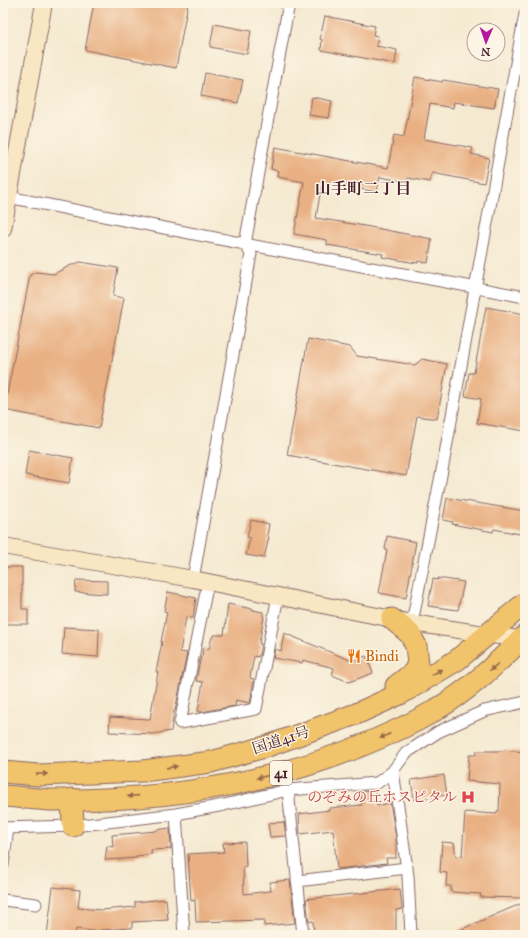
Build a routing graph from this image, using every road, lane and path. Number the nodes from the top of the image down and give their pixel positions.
1 (44, 3) edge
2 (289, 3) edge
3 (525, 14) edge
4 (6, 197) edge
5 (3, 229) edge
6 (245, 244) junction
7 (475, 288) junction
8 (525, 298) edge
9 (3, 546) edge
10 (200, 580) junction
11 (278, 596) junction
12 (525, 603) edge
13 (392, 619) junction
14 (412, 623) junction
15 (487, 635) junction
16 (524, 638) edge
17 (525, 702) edge
18 (341, 720) junction
19 (393, 771) junction
20 (3, 772) edge
21 (288, 790) junction
22 (3, 796) edge
23 (72, 799) junction
24 (176, 814) junction
25 (73, 826) junction
26 (5, 828) edge
27 (3, 865) edge
28 (407, 868) junction
29 (297, 881) junction
30 (3, 900) edge
31 (36, 904) dead end
32 (184, 935) edge
33 (303, 935) edge
34 (411, 935) edge

1 - 4 street
2 - 6 street
3 - 7 street
4 - 5 street
4 - 6 street
6 - 7 street
6 - 10 street
7 - 8 street
7 - 14 street
9 - 10 street
10 - 11 street
10 - 11 street
11 - 13 street
12 - 15 highway, 国道41号 / 41
13 - 14 street
13 - 18 highway
14 - 15 street
15 - 16 street
18 -> 15 highway, 国道41号 / 41
16 -> 23 highway, 国道41号 / 41
17 - 19 street
20 -> 18 highway, 国道41号 / 41
19 - 21 street
19 - 28 street
21 - 24 street
21 - 29 street
22 - 23 highway, 国道41号 / 41
23 - 25 highway
24 - 25 street
24 - 32 street
25 - 26 street
26 - 27 street
28 - 29 street
28 - 34 street
29 - 33 street
30 - 31 street

